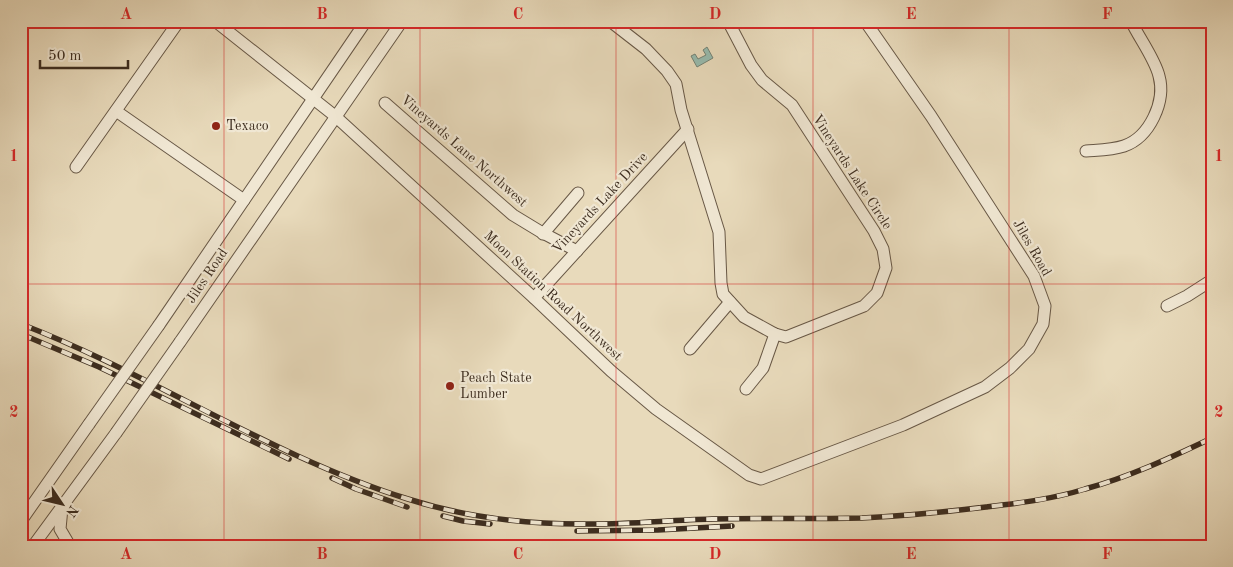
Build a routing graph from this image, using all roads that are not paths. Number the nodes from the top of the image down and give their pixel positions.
1 (179, 21) edge
2 (215, 21) edge
3 (366, 21) edge
4 (402, 21) edge
5 (610, 21) edge
6 (728, 21) edge
7 (865, 21) edge
8 (1017, 21) edge
9 (1040, 21) edge
10 (1131, 21) edge
11 (313, 99) junction
12 (385, 102) dead end
13 (116, 111) junction
14 (335, 116) junction
15 (688, 129) junction
16 (1086, 151) dead end
17 (76, 167) dead end
18 (578, 192) dead end
19 (244, 200) junction
20 (543, 234) junction
21 (577, 251) junction
22 (1212, 280) edge
23 (534, 298) junction
24 (730, 302) junction
25 (1167, 306) dead end
26 (775, 334) junction
27 (690, 349) dead end
28 (746, 389) dead end
29 (765, 478) joint
30 (62, 508) junction
31 (21, 521) edge
32 (34, 546) edge
33 (70, 546) edge

1 - 13 street
2 - 11 street, Moon Station Road Northwest
3 - 11 street, Jiles Road
4 - 14 street, Jiles Road
5 - 15 street
6 - 26 street, Vineyards Lake Circle
7 - 29 street, Jiles Road
8 - 9 street
10 - 16 street
11 - 14 street, Moon Station Road Northwest
11 - 19 street, Jiles Road
12 - 20 street, Vineyards Lane Northwest
13 - 17 street
13 - 19 street
14 - 23 street, Moon Station Road Northwest
14 - 30 street, Jiles Road, bridge
15 - 21 street, Vineyards Lake Drive
15 - 24 street
18 - 20 street
19 - 31 street, Jiles Road, bridge
20 - 21 street, Vineyards Lane Northwest
21 - 23 street, Vineyards Lake Drive
22 - 25 street
23 - 29 street, Moon Station Road Northwest
24 - 26 street
24 - 27 street
26 - 28 street
30 - 32 street, Jiles Road
30 - 33 street

